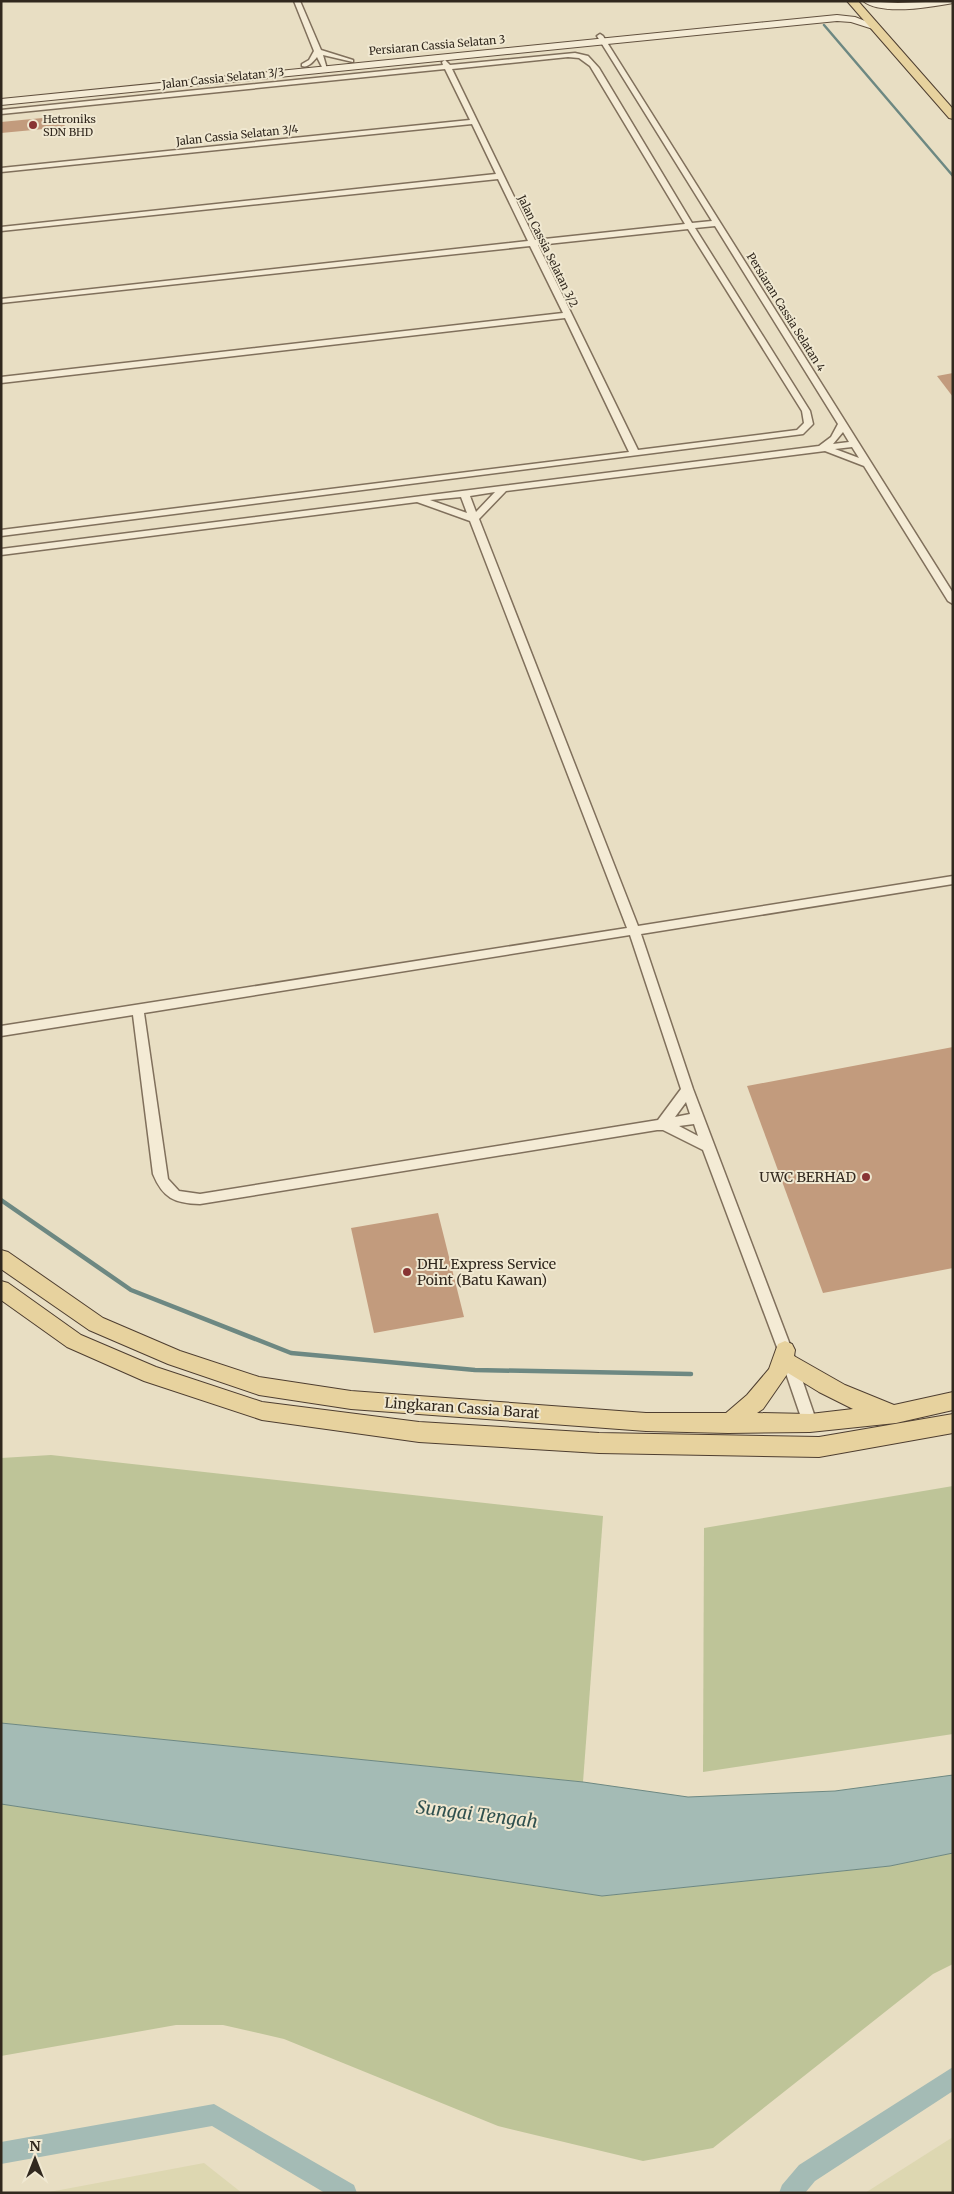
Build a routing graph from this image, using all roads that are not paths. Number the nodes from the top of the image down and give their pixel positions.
1 (297, 1) edge
2 (850, 1) edge
3 (866, 1) edge
4 (951, 1) edge
5 (953, 7) edge
6 (892, 15) dead end
7 (874, 26) junction
8 (602, 39) junction
9 (621, 40) junction
10 (586, 43) junction
11 (318, 51) junction
12 (610, 52) junction
13 (443, 57) junction
14 (351, 61) junction
15 (304, 65) junction
16 (324, 66) junction
17 (447, 67) junction
18 (1, 96) edge
19 (953, 100) edge
20 (1, 102) edge
21 (1, 112) edge
22 (953, 116) edge
23 (474, 122) junction
24 (1, 170) edge
25 (500, 176) junction
26 (717, 223) junction
27 (690, 226) junction
28 (1, 229) edge
29 (533, 243) junction
30 (1, 301) edge
31 (568, 315) junction
32 (1, 380) edge
33 (843, 424) junction
34 (855, 444) junction
35 (822, 448) junction
36 (635, 454) junction
37 (868, 464) junction
38 (504, 488) junction
39 (464, 493) junction
40 (418, 499) junction
41 (474, 518) junction
42 (1, 533) edge
43 (1, 552) edge
44 (953, 601) edge
45 (953, 880) edge
46 (634, 931) junction
47 (138, 1010) junction
48 (1, 1032) edge
49 (687, 1089) junction
50 (699, 1118) junction
51 (662, 1125) junction
52 (708, 1146) junction
53 (1, 1258) edge
54 (1, 1289) edge
55 (788, 1357) junction
56 (953, 1401) edge
57 (896, 1414) junction
58 (810, 1423) junction
59 (728, 1424) junction
60 (953, 1424) edge

1 - 11 street
2 - 7 main road
2 - 8 street, Persiaran Cassia Selatan 3
3 - 4 street
3 - 19 main road
5 - 6 street
7 - 9 street, Persiaran Cassia Selatan 3
7 - 22 main road
8 - 9 street, Persiaran Cassia Selatan 3
8 - 10 street, Persiaran Cassia Selatan 3
8 - 12 street, Persiaran Cassia Selatan 4
8 - 14 street, Persiaran Cassia Selatan 3
9 - 12 street
10 - 12 street
10 - 13 street, Persiaran Cassia Selatan 3
11 - 14 street
11 - 15 street
11 - 16 street
12 - 26 street, Persiaran Cassia Selatan 4
13 - 16 street, Persiaran Cassia Selatan 3
13 - 17 street, Jalan Cassia Selatan 3/2
14 - 16 street, Persiaran Cassia Selatan 3
15 - 16 street, Persiaran Cassia Selatan 3
15 - 18 street, Persiaran Cassia Selatan 3
16 - 20 street, Persiaran Cassia Selatan 3
17 - 21 street, Jalan Cassia Selatan 3/3
17 - 23 street, Jalan Cassia Selatan 3/2
17 - 27 street, Jalan Cassia Selatan 3/3
23 - 24 street, Jalan Cassia Selatan 3/4
23 - 25 street, Jalan Cassia Selatan 3/2
25 - 28 street
25 - 29 street, Jalan Cassia Selatan 3/2
26 - 27 street
26 - 33 street, Persiaran Cassia Selatan 4
27 - 29 street
27 - 36 street
29 - 30 street
29 - 31 street, Jalan Cassia Selatan 3/2
31 - 32 street
31 - 36 street, Jalan Cassia Selatan 3/2
33 - 34 street, Persiaran Cassia Selatan 4
33 - 35 street
34 - 35 street
34 - 37 street, Persiaran Cassia Selatan 4
35 - 37 street
35 - 38 street
36 - 42 street
37 - 44 street, Persiaran Cassia Selatan 4
38 - 39 street
38 - 41 street
39 - 40 street
39 - 41 street
40 - 41 street
40 - 43 street
41 - 46 street
45 - 46 street
46 - 47 street
46 - 49 street
47 - 48 street
47 - 51 street
49 - 50 street
49 - 51 street
50 - 51 street
50 - 52 street
51 - 52 street
52 - 55 street
53 - 59 main road, Lingkaran Cassia Barat
54 - 60 main road, Lingkaran Cassia Barat
55 - 57 main road
55 - 58 street
55 - 59 main road
56 - 57 main road, Lingkaran Cassia Barat
57 - 58 main road, Lingkaran Cassia Barat
58 - 59 main road, Lingkaran Cassia Barat

